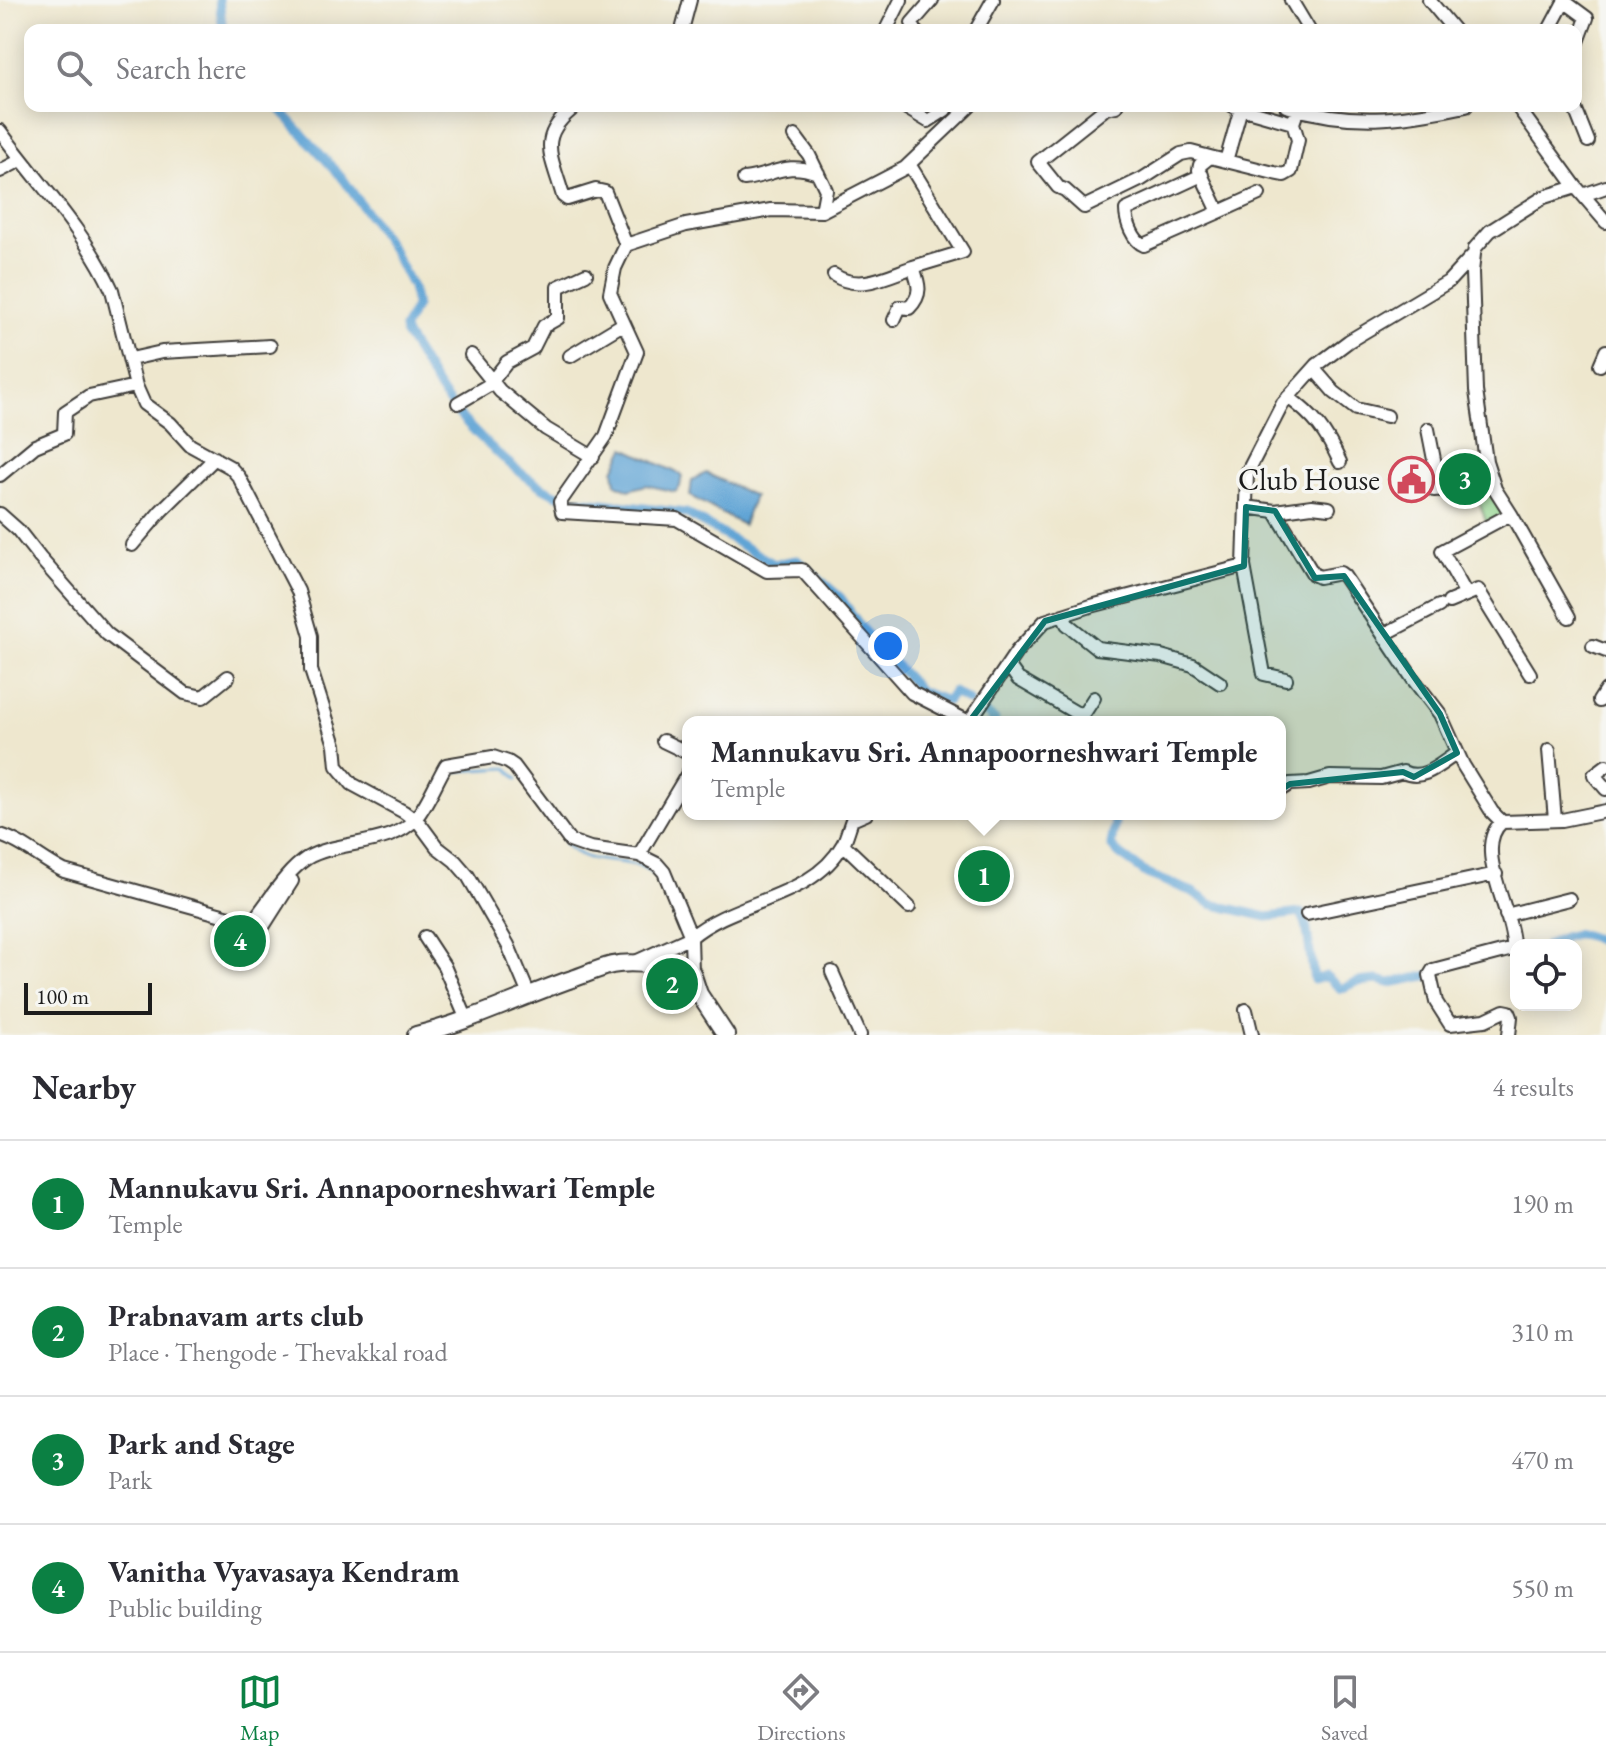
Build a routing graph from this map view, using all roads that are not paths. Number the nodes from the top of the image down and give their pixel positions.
1 (690, 0) edge
2 (901, 0) edge
3 (932, 0) edge
4 (993, 0) edge
5 (1291, 0) edge
6 (1429, 0) edge
7 (1562, 3) edge
8 (684, 24) edge
9 (889, 24) edge
10 (912, 24) edge
11 (979, 24) edge
12 (1305, 24) edge
13 (1449, 24) edge
14 (1552, 24) edge
15 (1582, 31) edge
16 (568, 112) edge
17 (913, 112) edge
18 (942, 112) edge
19 (964, 112) edge
20 (1101, 112) edge
21 (1236, 112) edge
22 (1254, 112) edge
23 (1294, 112) edge
24 (1317, 112) edge
25 (1436, 112) edge
26 (1521, 112) edge
27 (1576, 112) edge
28 (1293, 123) junction
29 (0, 131) edge
30 (795, 136) dead end
31 (1588, 141) dead end
32 (1210, 157) junction
33 (21, 160) junction
34 (1226, 161) junction
35 (909, 164) junction
36 (0, 171) edge
37 (818, 173) junction
38 (1202, 175) junction
39 (744, 179) dead end
40 (1606, 187) edge
41 (1579, 191) junction
42 (1259, 194) dead end
43 (822, 211) junction
44 (1219, 212) junction
45 (1606, 222) edge
46 (626, 245) junction
47 (1474, 254) junction
48 (913, 267) junction
49 (586, 274) dead end
50 (834, 275) dead end
51 (894, 320) dead end
52 (623, 324) junction
53 (270, 346) dead end
54 (1606, 351) edge
55 (471, 355) dead end
56 (570, 356) dead end
57 (131, 359) junction
58 (1600, 365) dead end
59 (1314, 369) junction
60 (491, 380) junction
61 (136, 386) junction
62 (1288, 397) junction
63 (458, 403) dead end
64 (1387, 416) dead end
65 (1428, 429) dead end
66 (593, 457) junction
67 (215, 458) junction
68 (1340, 462) dead end
69 (0, 475) edge
70 (1493, 483) junction
71 (1246, 507) junction
72 (1329, 508) dead end
73 (1275, 511) junction
74 (0, 514) edge
75 (1511, 514) junction
76 (132, 545) dead end
77 (1244, 566) junction
78 (1466, 594) junction
79 (1063, 615) junction
80 (1569, 617) dead end
81 (1385, 634) junction
82 (1008, 665) junction
83 (1530, 674) dead end
84 (228, 677) dead end
85 (1286, 679) dead end
86 (1220, 683) dead end
87 (1094, 698) dead end
88 (962, 716) edge
89 (974, 716) edge
90 (663, 741) dead end
91 (682, 750) edge
92 (1549, 750) dead end
93 (1457, 753) junction
94 (1606, 766) edge
95 (682, 783) edge
96 (1286, 786) edge
97 (1606, 789) edge
98 (1606, 811) edge
99 (852, 820) edge
100 (1555, 820) junction
101 (417, 822) junction
102 (1502, 822) junction
103 (0, 835) edge
104 (843, 844) junction
105 (639, 855) junction
106 (1496, 874) junction
107 (1569, 899) dead end
108 (909, 907) dead end
109 (1307, 914) dead end
110 (1506, 915) junction
111 (425, 937) dead end
112 (691, 937) junction
113 (629, 965) junction
114 (832, 972) dead end
115 (692, 973) junction
116 (529, 995) junction
117 (1246, 1010) dead end
118 (467, 1020) junction
119 (416, 1035) edge
120 (726, 1035) edge
121 (860, 1035) edge
122 (1252, 1035) edge
123 (1509, 1035) edge

1 - 8 street
2 - 9 street
3 - 10 street
4 - 11 street
5 - 12 street
6 - 13 street
7 - 14 street
7 - 15 street
16 - 46 street
17 - 18 street
19 - 35 street
20 - 32 street
21 - 34 street
22 - 28 street
23 - 28 street
24 - 25 street
26 - 41 street
27 - 31 street
28 - 34 street
29 - 33 street
30 - 37 street
32 - 34 street
32 - 38 street
33 - 36 street
33 - 57 street
35 - 43 street
35 - 48 street
37 - 39 street
37 - 43 street
38 - 44 street
38 - 44 street
40 - 41 street
41 - 45 street
41 - 47 street
42 - 44 street
43 - 46 street
46 - 52 street
47 - 59 street
47 - 70 street
48 - 50 street
48 - 51 street
49 - 60 street
52 - 56 street
52 - 66 street
53 - 57 street
54 - 58 street
55 - 60 street
57 - 61 street
59 - 62 street
59 - 64 street
60 - 63 street
60 - 66 street
61 - 67 street
61 - 69 street
62 - 68 street
62 - 71 street
65 - 70 street
66 - 88 street
67 - 76 street
67 - 101 street
70 - 75 street
71 - 73 street
71 - 77 street
72 - 73 street
73 - 81 street
74 - 84 street
75 - 78 street
75 - 80 street
77 - 79 street
77 - 85 street
78 - 81 street
78 - 83 street
79 - 82 street
79 - 86 street
81 - 93 street
82 - 87 street
82 - 89 street
90 - 91 street
92 - 100 street
93 - 96 street
93 - 102 street
94 - 97 street
95 - 105 street
98 - 100 street
99 - 104 street
100 - 102 street
101 - 103 street
101 - 105 street
101 - 116 street
102 - 106 street
104 - 108 street
104 - 112 street
105 - 112 street
106 - 109 street
106 - 110 street
107 - 110 street
110 - 123 street
111 - 118 street
112 - 113 street
112 - 115 street
113 - 115 main road
113 - 116 main road
114 - 121 street
115 - 120 main road
116 - 118 main road
117 - 122 street
118 - 119 main road

